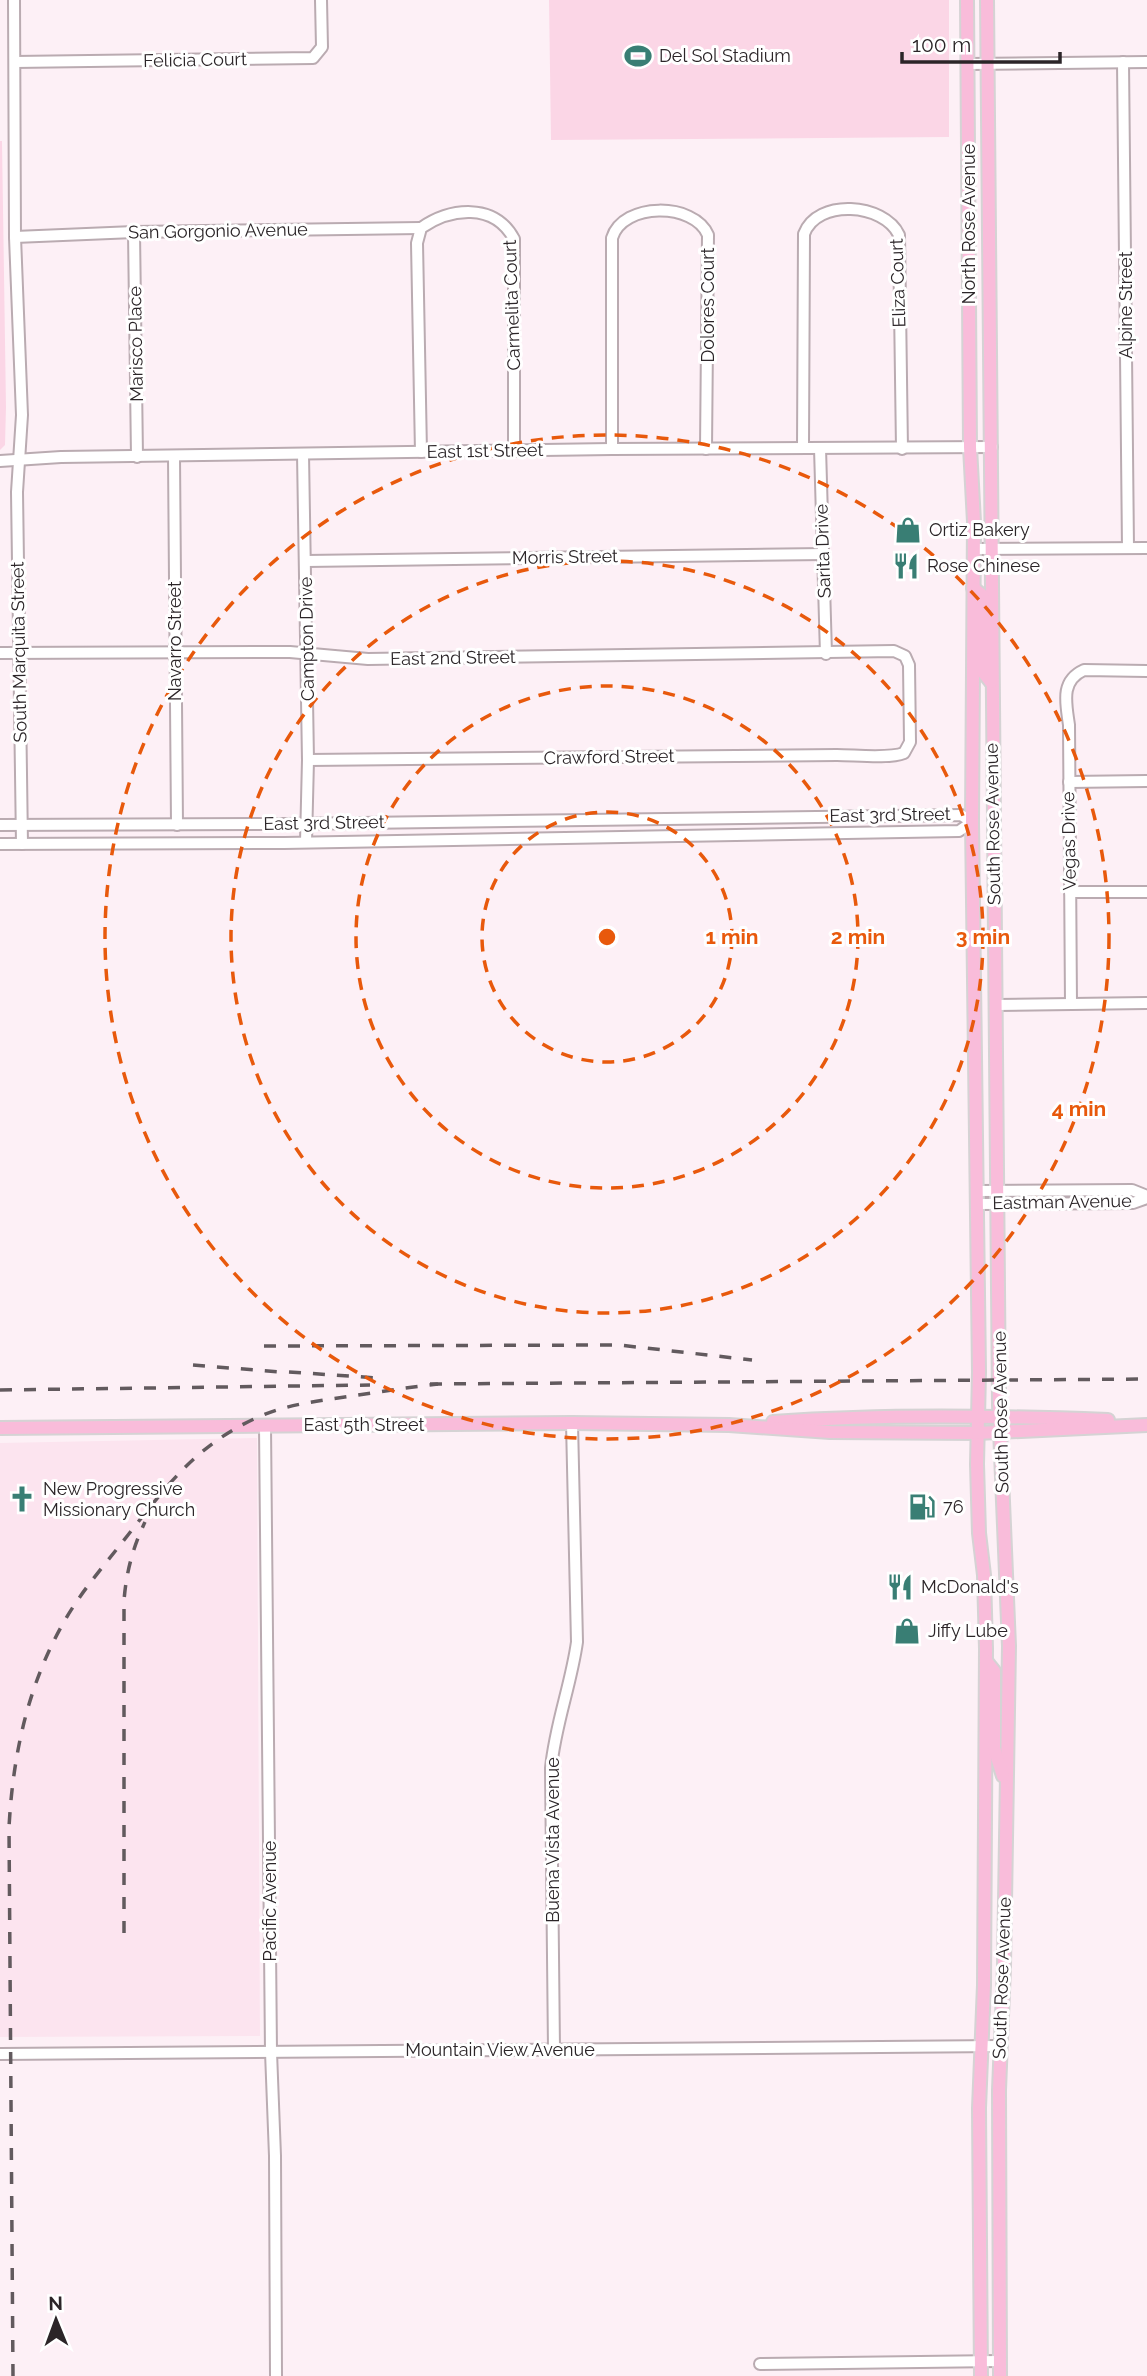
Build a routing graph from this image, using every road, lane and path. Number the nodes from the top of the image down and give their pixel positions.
1 (14, 0) edge
2 (321, 0) edge
3 (967, 0) edge
4 (987, 0) edge
5 (15, 62) junction
6 (1124, 62) junction
7 (1147, 62) edge
8 (989, 63) junction
9 (968, 64) junction
10 (421, 228) junction
11 (134, 232) junction
12 (15, 237) junction
13 (970, 447) junction
14 (992, 447) junction
15 (803, 448) junction
16 (820, 448) junction
17 (612, 449) junction
18 (706, 449) junction
19 (902, 449) junction
20 (514, 451) junction
21 (421, 452) junction
22 (303, 454) junction
23 (137, 457) junction
24 (174, 457) junction
25 (20, 460) junction
26 (0, 461) edge
27 (1128, 548) junction
28 (1147, 548) edge
29 (974, 549) junction
30 (992, 549) junction
31 (824, 554) junction
32 (306, 561) junction
33 (973, 588) junction
34 (175, 652) junction
35 (0, 653) edge
36 (19, 653) junction
37 (307, 654) junction
38 (826, 654) junction
39 (1147, 671) edge
40 (991, 682) junction
41 (907, 750) joint
42 (308, 760) junction
43 (1147, 781) edge
44 (1069, 782) junction
45 (972, 822) junction
46 (993, 822) junction
47 (22, 824) junction
48 (306, 824) junction
49 (0, 825) edge
50 (129, 825) junction
51 (177, 825) junction
52 (306, 842) junction
53 (0, 844) edge
54 (22, 844) junction
55 (129, 844) junction
56 (1070, 892) junction
57 (1147, 892) edge
58 (1147, 1003) edge
59 (1071, 1004) junction
60 (997, 1005) junction
61 (998, 1197) junction
62 (1147, 1197) edge
63 (977, 1198) junction
64 (978, 1416) junction
65 (1000, 1416) junction
66 (572, 1423) junction
67 (1147, 1423) edge
68 (729, 1425) junction
69 (265, 1426) junction
70 (0, 1427) edge
71 (977, 1433) junction
72 (1001, 1433) junction
73 (986, 1661) junction
74 (1007, 1786) junction
75 (983, 2046) junction
76 (1000, 2046) junction
77 (554, 2050) junction
78 (271, 2052) junction
79 (0, 2054) edge
80 (999, 2361) junction
81 (981, 2362) junction
82 (760, 2364) dead end
83 (276, 2376) edge
84 (981, 2376) edge
85 (1000, 2376) edge

1 - 5 street, South Marquita Street
2 - 5 street, Felicia Court
3 - 9 main road, North Rose Avenue
4 - 8 main road, North Rose Avenue
5 - 12 street, South Marquita Street
6 - 7 street
6 - 8 street
6 - 27 street, Alpine Street
8 - 9 street
8 - 14 main road, North Rose Avenue
9 - 13 main road, North Rose Avenue
10 - 11 street, San Gorgonio Avenue
10 - 20 street, Carmelita Court
10 - 21 street
11 - 12 street, San Gorgonio Avenue
11 - 23 street, Marisco Place
12 - 25 street, South Marquita Street
13 - 14 street, East 1st Street
13 - 19 street, East 1st Street
13 - 29 main road, South Rose Avenue
14 - 30 main road, South Rose Avenue
15 - 16 street, East 1st Street
15 - 18 street, East 1st Street
15 - 19 street, Eliza Court
16 - 19 street, East 1st Street
16 - 31 street, Sarita Drive
17 - 18 street, East 1st Street
17 - 18 street, Dolores Court
17 - 20 street, East 1st Street
20 - 21 street, East 1st Street
21 - 22 street, East 1st Street
22 - 24 street, East 1st Street
22 - 32 street, Campton Drive
23 - 24 street, East 1st Street
23 - 25 street, East 1st Street
24 - 34 street, Navarro Street
25 - 26 street, East 1st Street
25 - 36 street, South Marquita Street
27 - 28 street
27 - 30 street
29 - 30 street
29 - 33 main road, South Rose Avenue
30 - 40 main road, South Rose Avenue
31 - 32 street, Morris Street
31 - 38 street, Sarita Drive
32 - 37 street, Campton Drive
33 - 40 main road
33 - 45 main road, South Rose Avenue
34 - 36 street, East 2nd Street
34 - 37 street, East 2nd Street
34 - 51 street, Navarro Street
35 - 36 street, East 2nd Street
36 - 47 street, South Marquita Street
37 - 38 street, East 2nd Street
37 - 42 street, Campton Drive
38 - 41 street, East 2nd Street
39 - 44 street, Vegas Drive
40 - 46 main road, South Rose Avenue
41 - 42 street, Crawford Street
42 - 48 street, Campton Drive
43 - 44 street
44 - 56 street, Vegas Drive
45 - 46 street
45 - 48 street, East 3rd Street
45 - 52 street, East 3rd Street
45 - 63 main road, South Rose Avenue
46 - 60 main road, South Rose Avenue
47 - 49 street, East 3rd Street
47 - 50 street, East 3rd Street
47 - 54 street, South Marquita Street
48 - 51 street, East 3rd Street
48 - 52 street, Campton Drive
50 - 51 street, East 3rd Street
50 - 55 street
52 - 55 street, East 3rd Street
53 - 54 street, East 3rd Street
54 - 55 street, East 3rd Street
56 - 57 street
56 - 59 street, Vegas Drive
58 - 59 street
59 - 60 street
60 - 61 main road, South Rose Avenue
61 - 62 street, Eastman Avenue
61 - 63 street, Eastman Avenue
61 - 65 main road, South Rose Avenue
63 - 64 main road, South Rose Avenue
64 - 65 main road, East 5th Street
64 - 68 main road, East 5th Street
64 - 71 main road, South Rose Avenue
65 - 67 main road, East 5th Street
65 - 72 main road, South Rose Avenue
66 - 68 main road, East 5th Street
66 - 69 main road, East 5th Street
66 - 77 street, Buena Vista Avenue
67 - 72 main road, East 5th Street
68 - 71 main road, East 5th Street
69 - 70 main road, East 5th Street
69 - 78 street, Pacific Avenue
71 - 72 main road, East 5th Street
71 - 73 main road, South Rose Avenue
72 - 74 main road, South Rose Avenue
73 - 74 main road
73 - 75 main road, South Rose Avenue
74 - 76 main road, South Rose Avenue
75 - 76 street, Mountain View Avenue
75 - 77 street, Mountain View Avenue
75 - 81 main road, South Rose Avenue
76 - 80 main road, South Rose Avenue
77 - 78 street, Mountain View Avenue
78 - 79 street, Mountain View Avenue
78 - 83 street, Pacific Avenue
80 - 81 street
80 - 85 main road, South Rose Avenue
81 - 82 street
81 - 84 main road, South Rose Avenue

